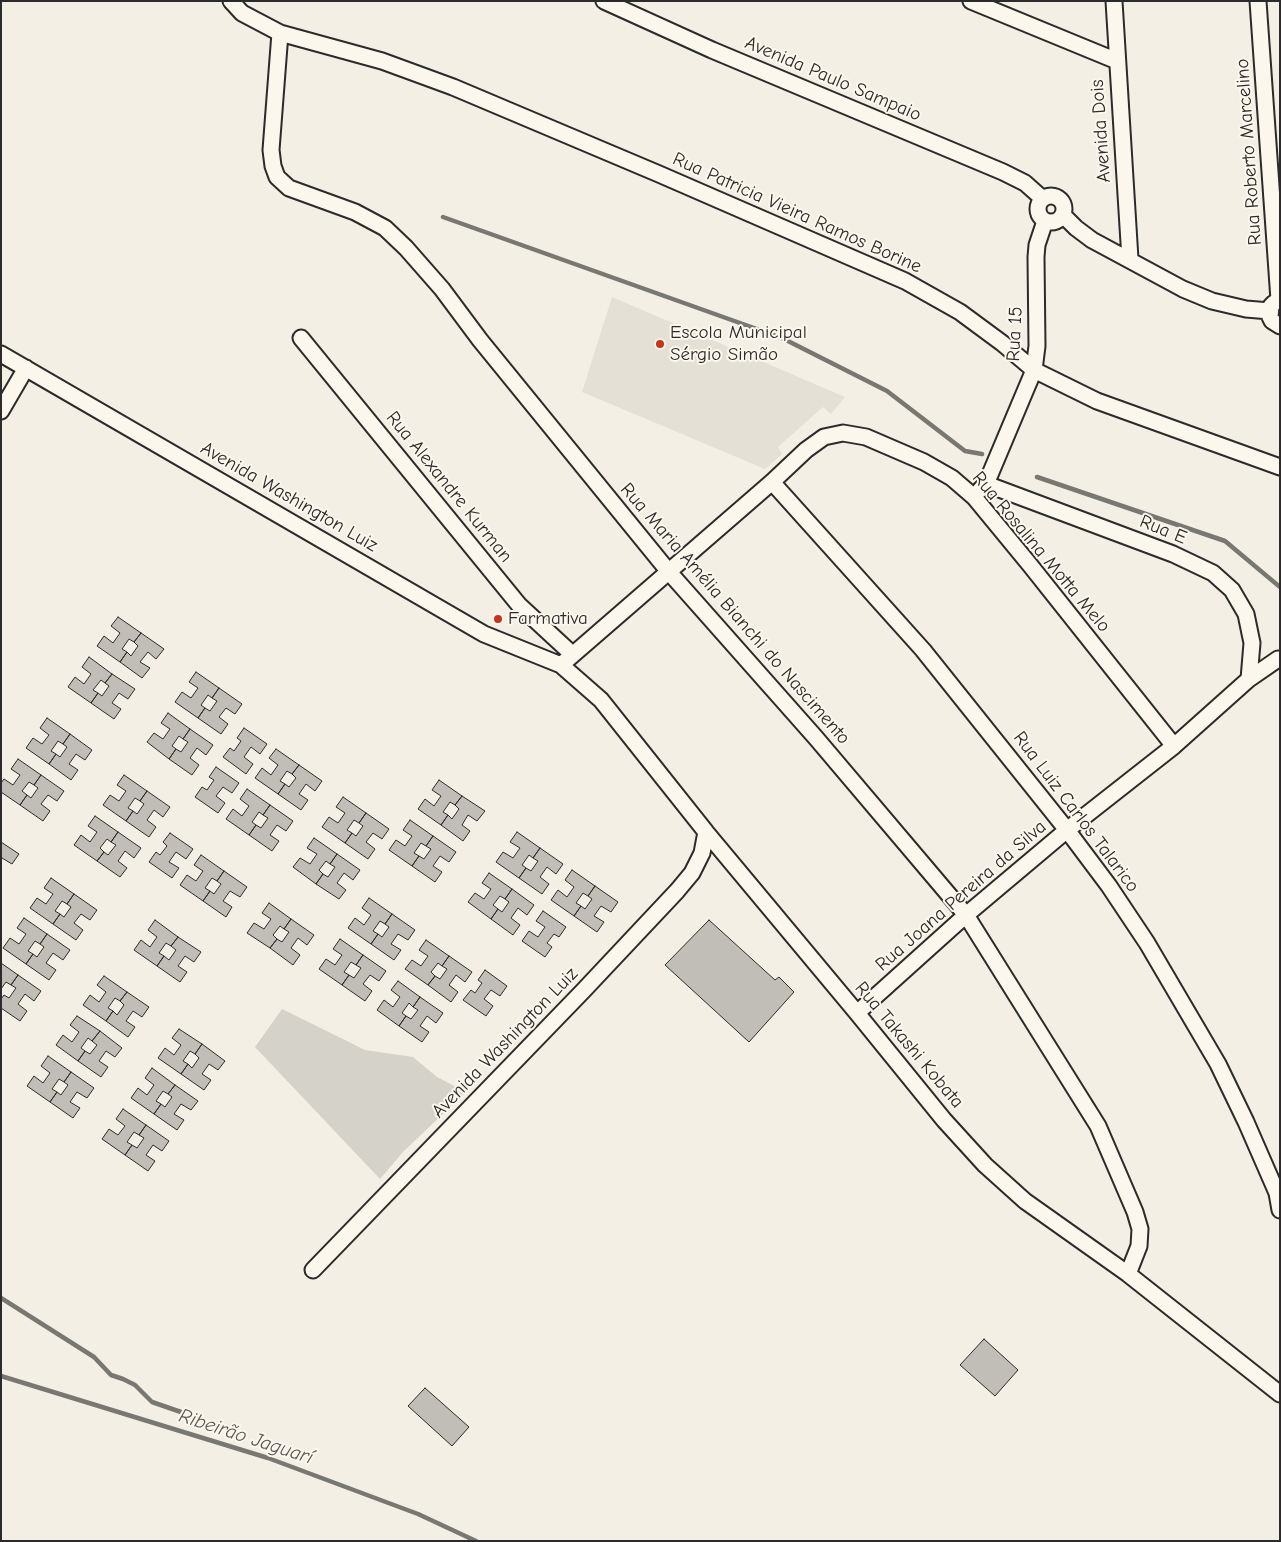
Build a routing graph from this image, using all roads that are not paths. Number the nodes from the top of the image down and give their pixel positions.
1 (231, 1) edge
2 (604, 1) edge
3 (971, 1) edge
4 (1114, 1) edge
5 (1258, 1) edge
6 (280, 33) junction
7 (1116, 61) junction
8 (1042, 198) junction
9 (1063, 215) junction
10 (1045, 221) junction
11 (1130, 259) junction
12 (1276, 304) edge
13 (1280, 326) edge
14 (301, 338) dead end
15 (1, 354) edge
16 (26, 368) junction
17 (1034, 370) junction
18 (1, 411) edge
19 (1280, 467) edge
20 (772, 482) junction
21 (986, 484) junction
22 (974, 497) junction
23 (669, 572) junction
24 (572, 654) junction
25 (1278, 659) dead end
26 (561, 665) junction
27 (1249, 679) junction
28 (1174, 746) junction
29 (1067, 830) junction
30 (706, 832) junction
31 (966, 915) junction
32 (857, 1013) junction
33 (1280, 1210) edge
34 (313, 1270) dead end
35 (1128, 1274) junction
36 (1280, 1394) edge

1 - 6 street, Rua Patricia Vieira Ramos Borine
2 - 8 street, Avenida Paulo Sampaio
3 - 7 street
4 - 7 street, Avenida Dois
5 - 12 street, Rua Roberto Marcelino
6 - 17 street, Rua Patricia Vieira Ramos Borine
6 - 23 street, Rua Maria Amélia Bianchi do Nascimento
7 - 11 street, Avenida Dois
8 - 9 street, Avenida Paulo Sampaio
8 - 10 street
9 - 10 street
9 - 11 street, Avenida Paulo Sampaio
10 - 17 street, Rua 15
11 - 12 street, Avenida Paulo Sampaio
12 - 13 street
14 - 24 street, Rua Alexandre Kurman
15 - 16 street, Avenida Washington Luiz
16 - 18 street
16 - 26 street, Avenida Washington Luiz
17 - 19 street, Rua Patricia Vieira Ramos Borine
17 - 21 street, Rua 15
20 - 22 street, Rua Rosalina Motta Melo
20 - 23 street
20 - 29 street, Rua Luiz Carlos Talarico
21 - 22 street, Rua 15
21 - 27 street, Rua E
22 - 28 street, Rua Rosalina Motta Melo
23 - 24 street
23 - 31 street, Rua Maria Amélia Bianchi do Nascimento
24 - 26 street
25 - 27 street, Rua Joana Pereira da Silva
26 - 30 street, Rua Takashi Kobata
27 - 28 street, Rua Joana Pereira da Silva
28 - 29 street, Rua Joana Pereira da Silva
29 - 31 street, Rua Joana Pereira da Silva
29 - 33 street, Rua Luiz Carlos Talarico
30 - 32 street, Rua Takashi Kobata
30 - 34 street, Avenida Washington Luiz
31 - 32 street, Rua Joana Pereira da Silva
31 - 35 street, Rua Maria Amélia Bianchi do Nascimento
32 - 35 street, Rua Takashi Kobata
35 - 36 street, Rua Takashi Kobata

